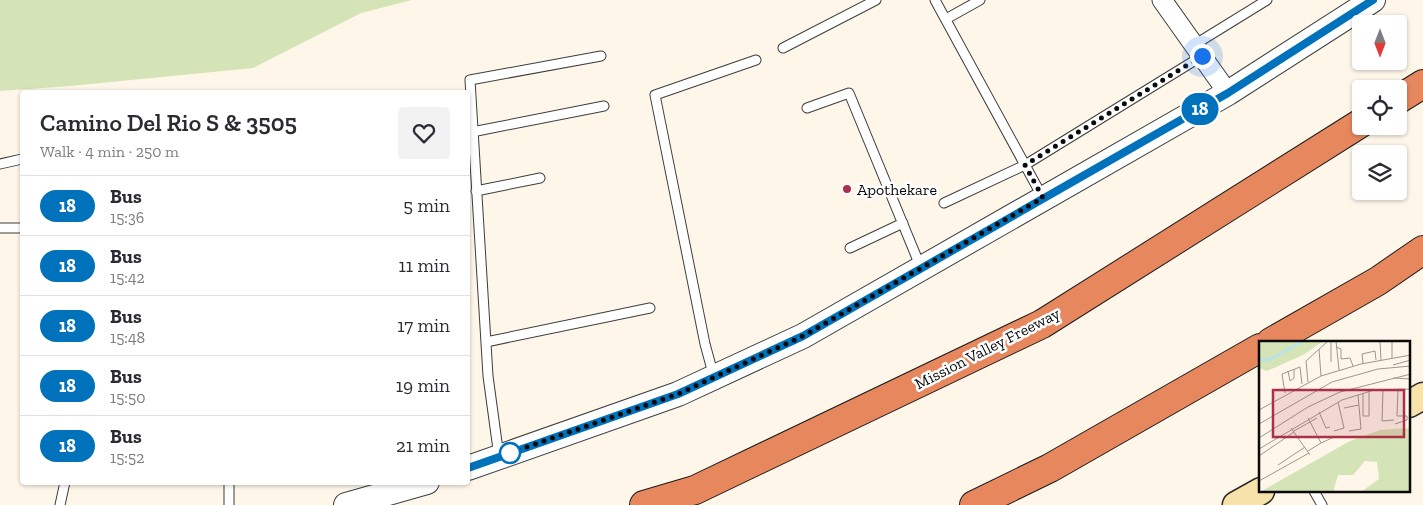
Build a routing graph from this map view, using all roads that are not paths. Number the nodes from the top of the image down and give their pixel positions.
1 (876, 0) edge
2 (935, 0) edge
3 (980, 0) edge
4 (1162, 0) edge
5 (1267, 0) edge
6 (1373, 0) edge
7 (946, 19) junction
8 (782, 48) dead end
9 (1198, 50) junction
10 (601, 56) dead end
11 (756, 60) dead end
12 (1423, 84) edge
13 (1228, 93) junction
14 (1407, 94) edge
15 (604, 106) dead end
16 (807, 108) dead end
17 (1352, 129) edge
18 (472, 132) junction
19 (20, 159) edge
20 (0, 164) edge
21 (1025, 165) junction
22 (540, 178) dead end
23 (476, 191) junction
24 (1043, 198) junction
25 (944, 203) dead end
26 (903, 223) junction
27 (0, 228) edge
28 (20, 228) edge
29 (850, 248) dead end
30 (1423, 250) edge
31 (922, 268) junction
32 (650, 308) dead end
33 (1273, 341) edge
34 (486, 342) junction
35 (1259, 349) edge
36 (714, 378) junction
37 (1423, 396) edge
38 (1410, 403) edge
39 (499, 457) junction
40 (470, 467) edge
41 (64, 485) edge
42 (229, 485) edge
43 (409, 485) edge
44 (379, 490) edge
45 (1260, 492) edge
46 (1315, 492) edge
47 (60, 505) edge
48 (229, 505) edge
49 (346, 505) edge
50 (644, 505) edge
51 (974, 505) edge
52 (1236, 505) edge
53 (1322, 505) edge

1 - 8 lane
2 - 7 lane
3 - 7 lane
4 - 9 street
5 - 9 lane
6 - 13 street
7 - 21 lane
9 - 13 street
9 - 21 lane
10 - 18 lane
11 - 36 lane
12 - 14 highway
13 - 24 street
15 - 18 lane
16 - 26 lane
17 - 50 highway, Mission Valley Freeway
18 - 23 lane
19 - 20 lane
21 - 24 lane
21 - 25 lane
22 - 23 lane
23 - 34 lane
24 - 31 street
26 - 29 lane
26 - 31 lane
27 - 28 lane
30 - 33 highway
31 - 36 street
32 - 34 lane
34 - 39 lane
35 - 51 highway
36 - 39 street
37 - 38 main road
39 - 40 street
41 - 47 lane
42 - 48 lane
43 - 44 street
44 - 49 street
45 - 52 main road
46 - 53 lane

